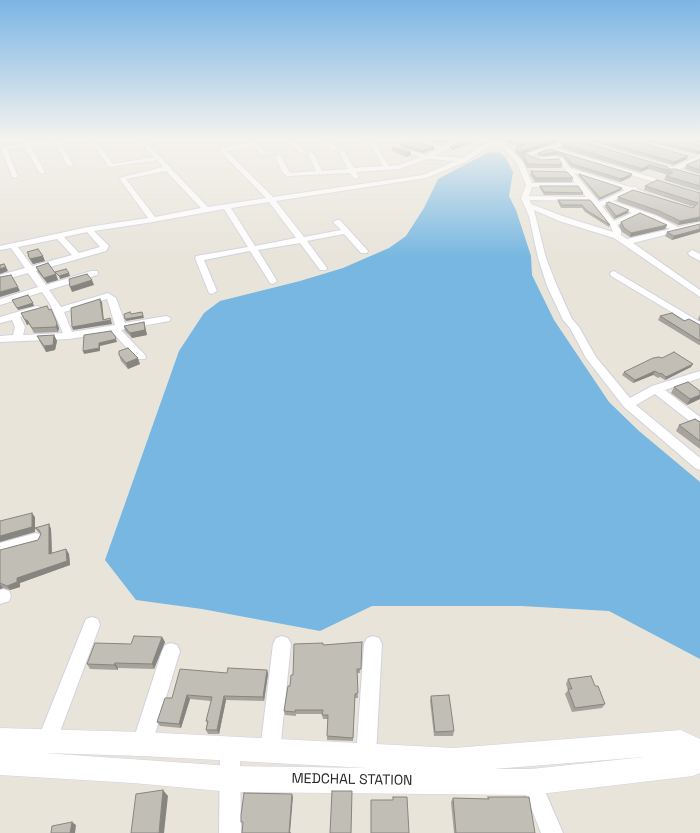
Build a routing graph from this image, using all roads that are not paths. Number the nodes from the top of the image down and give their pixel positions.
1 (120, 179) edge
2 (179, 179) edge
3 (251, 179) edge
4 (357, 179) edge
5 (418, 179) edge
6 (529, 179) edge
7 (574, 179) edge
8 (593, 179) edge
9 (653, 179) joint
10 (530, 185) junction
11 (580, 185) junction
12 (361, 187) junction
13 (631, 190) junction
14 (700, 194) edge
15 (654, 196) edge
16 (270, 198) junction
17 (207, 199) dead end
18 (591, 199) junction
19 (527, 201) junction
20 (608, 201) junction
21 (226, 206) junction
22 (597, 206) junction
23 (215, 208) junction
24 (206, 209) junction
25 (639, 212) junction
26 (153, 220) junction
27 (337, 222) dead end
28 (613, 224) junction
29 (700, 224) edge
30 (88, 230) junction
31 (678, 230) junction
32 (345, 232) junction
33 (58, 235) junction
34 (617, 236) junction
35 (302, 240) junction
36 (626, 242) junction
37 (13, 245) junction
38 (0, 248) edge
39 (252, 249) junction
40 (364, 252) dead end
41 (692, 253) dead end
42 (78, 257) junction
43 (700, 258) edge
44 (323, 268) dead end
45 (32, 270) junction
46 (94, 273) dead end
47 (614, 274) dead end
48 (0, 278) edge
49 (273, 281) dead end
50 (44, 288) junction
51 (212, 291) dead end
52 (700, 294) edge
53 (0, 302) edge
54 (57, 307) junction
55 (16, 316) junction
56 (166, 319) dead end
57 (0, 320) edge
58 (700, 326) edge
59 (118, 328) junction
60 (69, 336) junction
61 (17, 339) junction
62 (0, 340) edge
63 (141, 357) dead end
64 (699, 375) edge
65 (656, 389) junction
66 (628, 404) junction
67 (700, 423) edge
68 (700, 465) edge
69 (36, 539) edge
70 (0, 549) edge
71 (92, 625) dead end
72 (282, 644) dead end
73 (373, 644) dead end
74 (170, 652) dead end
75 (11, 740) edge
76 (47, 741) junction
77 (142, 744) junction
78 (230, 748) junction
79 (270, 751) junction
80 (700, 752) edge
81 (366, 756) junction
82 (700, 757) edge
83 (2, 768) edge
84 (231, 779) junction
85 (531, 782) junction
86 (230, 833) edge
87 (552, 833) edge

1 - 26 street
2 - 24 street
3 - 16 street
4 - 12 street
5 - 12 street
6 - 10 street
7 - 11 street
8 - 13 street
9 - 13 street
9 - 14 street
10 - 11 street
10 - 19 street
11 - 18 street
12 - 16 street
13 - 15 street
13 - 20 street
16 - 21 street
16 - 35 street
17 - 23 street
18 - 19 street
18 - 22 street
19 - 34 street
19 - 66 street
20 - 22 street
20 - 25 street
21 - 23 street
21 - 39 street
22 - 28 street
23 - 24 street
24 - 26 street
25 - 28 street
25 - 31 street
26 - 30 street
27 - 32 street
28 - 34 street
29 - 31 street
30 - 33 street
30 - 42 street
31 - 36 street
32 - 35 street
32 - 40 street
33 - 37 street
33 - 42 street
34 - 36 street
35 - 39 street
35 - 44 street
36 - 52 street
37 - 38 street
37 - 45 street
39 - 49 street
39 - 51 street
41 - 43 street
42 - 45 street
45 - 48 street
45 - 50 street
46 - 50 street
47 - 58 street
50 - 53 street
50 - 54 street
54 - 55 street
54 - 59 street
54 - 60 street
55 - 57 street
55 - 61 street
56 - 59 street
59 - 60 street
59 - 63 street
60 - 61 street
61 - 62 street
64 - 65 street
65 - 66 street
65 - 67 street
66 - 68 street
69 - 70 street
71 - 76 street
72 - 79 street
73 - 81 street
74 - 77 street
75 - 76 street
75 - 83 street
76 - 77 street
77 - 78 street
78 - 79 street
78 - 84 street
79 - 81 street
80 - 81 street
82 - 85 street, MEDCHAL STATION
83 - 84 street, MEDCHAL STATION
84 - 85 street, MEDCHAL STATION
84 - 86 street
85 - 87 street

